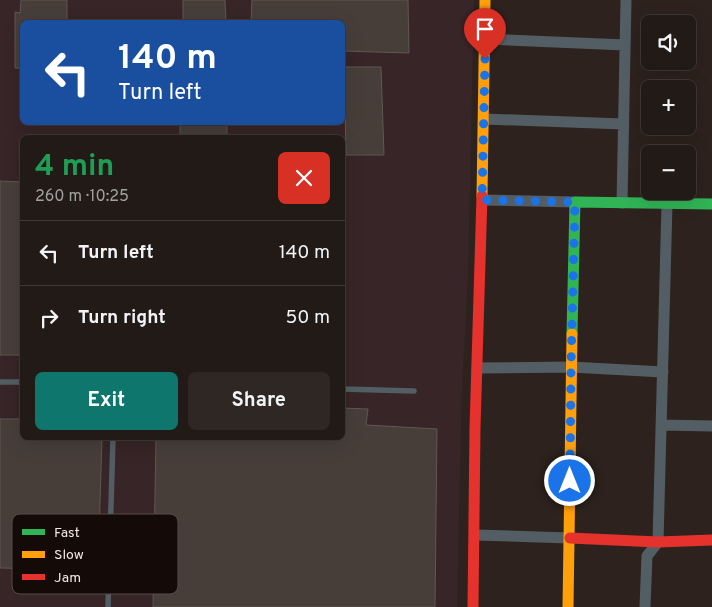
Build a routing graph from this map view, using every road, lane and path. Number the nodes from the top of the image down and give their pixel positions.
1 (485, 0) edge
2 (626, 0) edge
3 (485, 40) junction
4 (625, 45) junction
5 (484, 119) junction
6 (623, 124) junction
7 (482, 200) junction
8 (575, 202) junction
9 (622, 203) junction
10 (667, 204) junction
11 (712, 204) edge
12 (571, 366) junction
13 (477, 368) junction
14 (663, 372) junction
15 (0, 382) edge
16 (20, 382) edge
17 (345, 389) edge
18 (414, 390) dead end
19 (661, 425) junction
20 (712, 426) edge
21 (113, 440) edge
22 (111, 514) edge
23 (474, 535) junction
24 (570, 538) junction
25 (712, 540) edge
26 (658, 542) junction
27 (108, 594) edge
28 (108, 607) edge
29 (473, 607) edge
30 (568, 607) edge
31 (645, 607) edge

1 - 3 street
2 - 4 street
3 - 4 street
3 - 5 street
4 - 6 street
5 - 6 street
5 - 7 street
6 - 9 street
7 - 8 street
7 - 13 street
8 - 9 street
8 - 12 street
9 - 10 street
10 - 11 street
10 - 14 street
12 - 13 street
12 - 14 street
12 - 24 street
13 - 23 street
14 - 19 street
15 - 16 lane
17 - 18 lane
19 - 20 street
19 - 26 street
21 - 22 lane
23 - 24 street
23 - 29 street
24 - 26 street
24 - 30 street
25 - 26 street
26 - 31 street
27 - 28 lane

